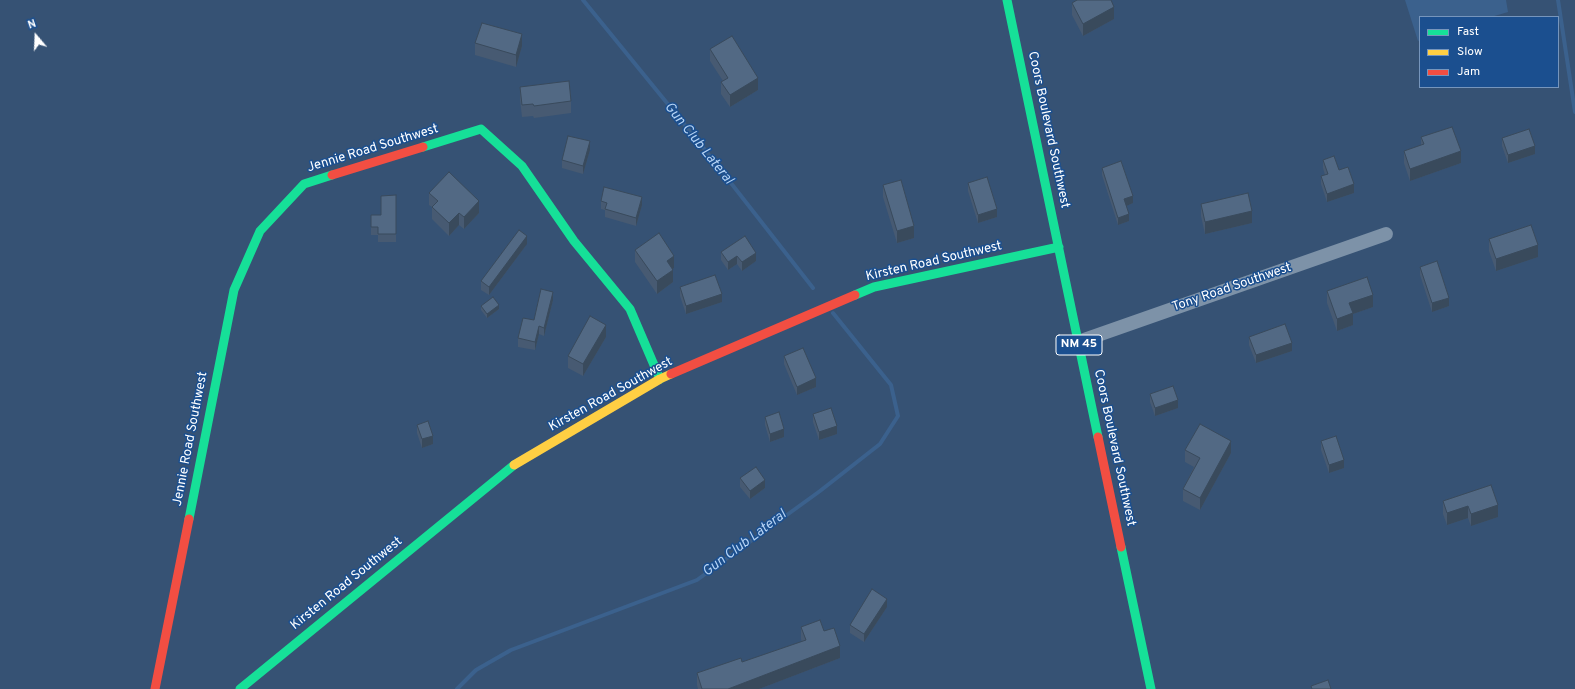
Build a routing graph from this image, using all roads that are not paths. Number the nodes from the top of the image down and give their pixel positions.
1 (1007, 0) edge
2 (1386, 234) dead end
3 (1059, 247) junction
4 (1078, 342) junction
5 (660, 379) junction
6 (154, 689) edge
7 (240, 689) edge
8 (1151, 689) edge

1 - 3 street, Coors Boulevard Southwest / NM 45
2 - 4 street, Tony Road Southwest
3 - 4 street, Coors Boulevard Southwest / NM 45
3 - 5 street, Kirsten Road Southwest
4 - 8 street, Coors Boulevard Southwest / NM 45
5 - 6 street, Jennie Road Southwest
5 - 7 street, Kirsten Road Southwest

